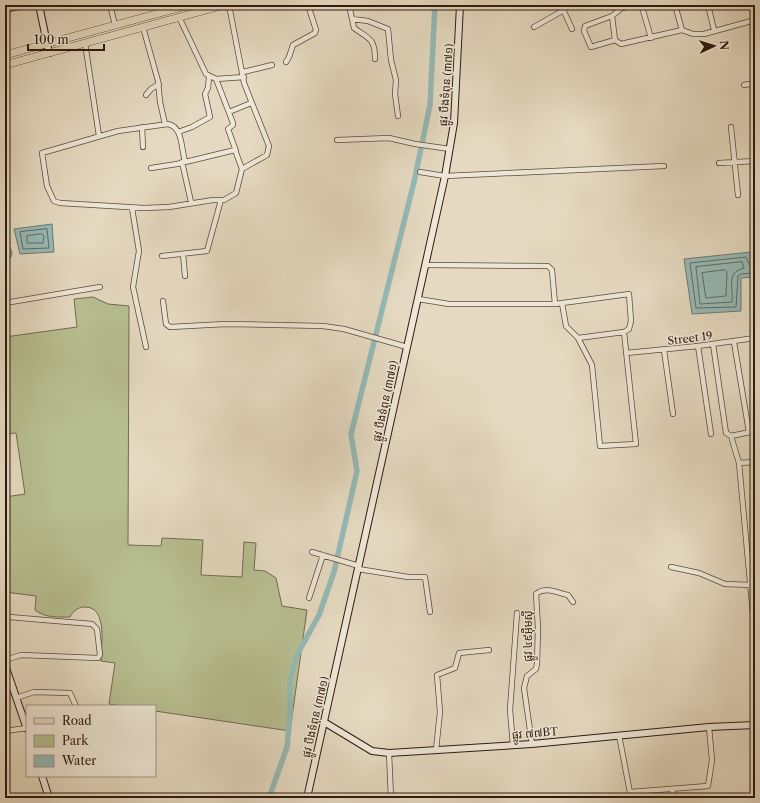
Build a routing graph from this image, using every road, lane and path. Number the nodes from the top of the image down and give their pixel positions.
1 (39, 5) edge
2 (110, 5) edge
3 (188, 5) edge
4 (224, 5) edge
5 (229, 5) edge
6 (308, 5) edge
7 (349, 5) edge
8 (460, 5) edge
9 (561, 5) edge
10 (636, 5) edge
11 (675, 5) edge
12 (708, 5) edge
13 (174, 7) edge
14 (564, 10) junction
15 (612, 16) junction
16 (179, 17) junction
17 (352, 19) junction
18 (755, 20) edge
19 (115, 25) junction
20 (142, 27) junction
21 (534, 27) dead end
22 (572, 29) dead end
23 (682, 30) junction
24 (714, 30) junction
25 (651, 38) junction
26 (615, 40) junction
27 (85, 43) junction
28 (47, 44) junction
29 (49, 53) junction
30 (5, 55) edge
31 (375, 59) dead end
32 (286, 62) dead end
33 (5, 65) edge
34 (272, 65) dead end
35 (243, 75) junction
36 (210, 77) junction
37 (216, 80) junction
38 (755, 83) edge
39 (159, 84) junction
40 (744, 85) dead end
41 (146, 95) dead end
42 (251, 102) junction
43 (229, 112) junction
44 (398, 116) dead end
45 (165, 124) junction
46 (142, 127) junction
47 (731, 127) dead end
48 (178, 132) junction
49 (99, 136) junction
50 (337, 140) dead end
51 (143, 147) dead end
52 (450, 149) junction
53 (236, 151) junction
54 (184, 161) junction
55 (755, 161) edge
56 (734, 162) junction
57 (719, 163) dead end
58 (664, 166) dead end
59 (151, 168) dead end
60 (242, 169) junction
61 (420, 172) dead end
62 (445, 176) junction
63 (738, 195) dead end
64 (221, 200) junction
65 (191, 202) junction
66 (132, 208) junction
67 (183, 254) junction
68 (162, 256) dead end
69 (426, 265) junction
70 (185, 276) dead end
71 (100, 287) dead end
72 (418, 299) junction
73 (163, 301) dead end
74 (5, 303) edge
75 (562, 303) junction
76 (555, 304) junction
77 (624, 332) junction
78 (578, 338) junction
79 (755, 338) edge
80 (734, 342) junction
81 (713, 344) junction
82 (698, 346) junction
83 (146, 347) dead end
84 (407, 347) junction
85 (664, 350) junction
86 (626, 354) junction
87 (673, 414) dead end
88 (755, 431) edge
89 (749, 432) junction
90 (711, 434) dead end
91 (732, 436) junction
92 (755, 462) edge
93 (739, 463) junction
94 (312, 552) dead end
95 (323, 555) junction
96 (359, 567) junction
97 (671, 567) dead end
98 (751, 585) junction
99 (309, 598) dead end
100 (573, 602) dead end
101 (430, 612) dead end
102 (517, 613) dead end
103 (5, 618) edge
104 (755, 636) edge
105 (489, 650) dead end
106 (5, 660) edge
107 (5, 665) edge
108 (16, 698) junction
109 (76, 705) edge
110 (324, 722) junction
111 (26, 725) edge
112 (755, 725) edge
113 (709, 727) junction
114 (26, 728) edge
115 (5, 731) edge
116 (619, 735) junction
117 (532, 744) junction
118 (513, 745) junction
119 (436, 750) junction
120 (389, 753) junction
121 (42, 777) edge
122 (672, 789) junction
123 (630, 792) junction
124 (49, 798) edge
125 (307, 798) edge
126 (392, 798) edge
127 (631, 798) edge
128 (674, 798) edge

1 - 28 main road
2 - 19 street
3 - 13 main road
4 - 16 main road
5 - 35 street
6 - 32 street
7 - 17 street
8 - 52 main road, ផ្លូវ បឹងទំពុន (៣៧១)
9 - 14 street
10 - 15 street
10 - 25 street
11 - 23 street
12 - 24 street
13 - 19 main road
14 - 21 street
14 - 22 street
15 - 26 street
15 - 26 street
16 - 20 main road
16 - 36 street
17 - 31 street
17 - 44 street
18 - 24 street
19 - 28 main road
20 - 27 main road
20 - 39 street
23 - 24 street
23 - 25 street
25 - 26 street
27 - 29 main road
27 - 49 street
28 - 29 main road
28 - 30 main road
29 - 33 main road
34 - 35 street
35 - 37 street
35 - 42 street
36 - 37 street
36 - 48 street
37 - 43 street
38 - 40 street
39 - 41 street
39 - 45 street
42 - 43 street
42 - 60 street
43 - 53 street
45 - 46 street
45 - 48 street
46 - 49 street
46 - 51 street
47 - 56 street
48 - 54 street
49 - 66 street
50 - 52 street
52 - 62 main road, ផ្លូវ បឹងទំពុន (៣៧១)
53 - 54 street
53 - 60 street
54 - 59 street
54 - 65 street
55 - 56 street
56 - 57 street
56 - 63 street
58 - 62 street
60 - 64 street
61 - 62 street
62 - 69 main road, ផ្លូវ បឹងទំពុន (៣៧១)
64 - 65 street
64 - 67 street
65 - 66 street
66 - 83 street
67 - 68 street
67 - 70 street
69 - 72 main road, ផ្លូវ បឹងទំពុន (៣៧១)
69 - 76 street
71 - 74 street
72 - 76 street
72 - 84 main road, ផ្លូវ បឹងទំពុន (៣៧១)
73 - 84 street
75 - 76 street
75 - 77 street
75 - 78 street
77 - 78 street
77 - 86 street
78 - 86 street
79 - 80 street, Street 19
80 - 81 street, Street 19
80 - 89 street
81 - 82 street, Street 19
81 - 91 street
82 - 85 street, Street 19
82 - 90 street
84 - 96 main road, ផ្លូវ បឹងទំពុន (៣៧១)
85 - 86 street, Street 19
85 - 87 street
88 - 89 street
89 - 91 street
91 - 93 street
92 - 93 street
93 - 98 street
94 - 95 street
95 - 96 street
95 - 99 street
96 - 101 street
96 - 110 main road, ផ្លូវ បឹងទំពុន (៣៧១)
97 - 98 street
98 - 104 street
100 - 117 street, ផ្លូវ ៤៩អ៊ឹមស៊ី
102 - 118 street
103 - 106 street
105 - 119 street
107 - 108 main road
108 - 109 street
108 - 111 main road
110 - 120 main road, ផ្លូវ ៧៧BT
110 - 125 main road, ផ្លូវ បឹងទំពុន (៣៧១)
112 - 113 main road, ផ្លូវ ៧៧BT
113 - 116 main road, ផ្លូវ ៧៧BT
113 - 122 street
114 - 115 street
116 - 117 main road, ផ្លូវ ៧៧BT
116 - 123 street
117 - 118 main road, ផ្លូវ ៧៧BT
118 - 119 main road, ផ្លូវ ៧៧BT
119 - 120 main road, ផ្លូវ ៧៧BT
120 - 126 street
121 - 124 main road
122 - 123 street
122 - 128 street
123 - 127 street

